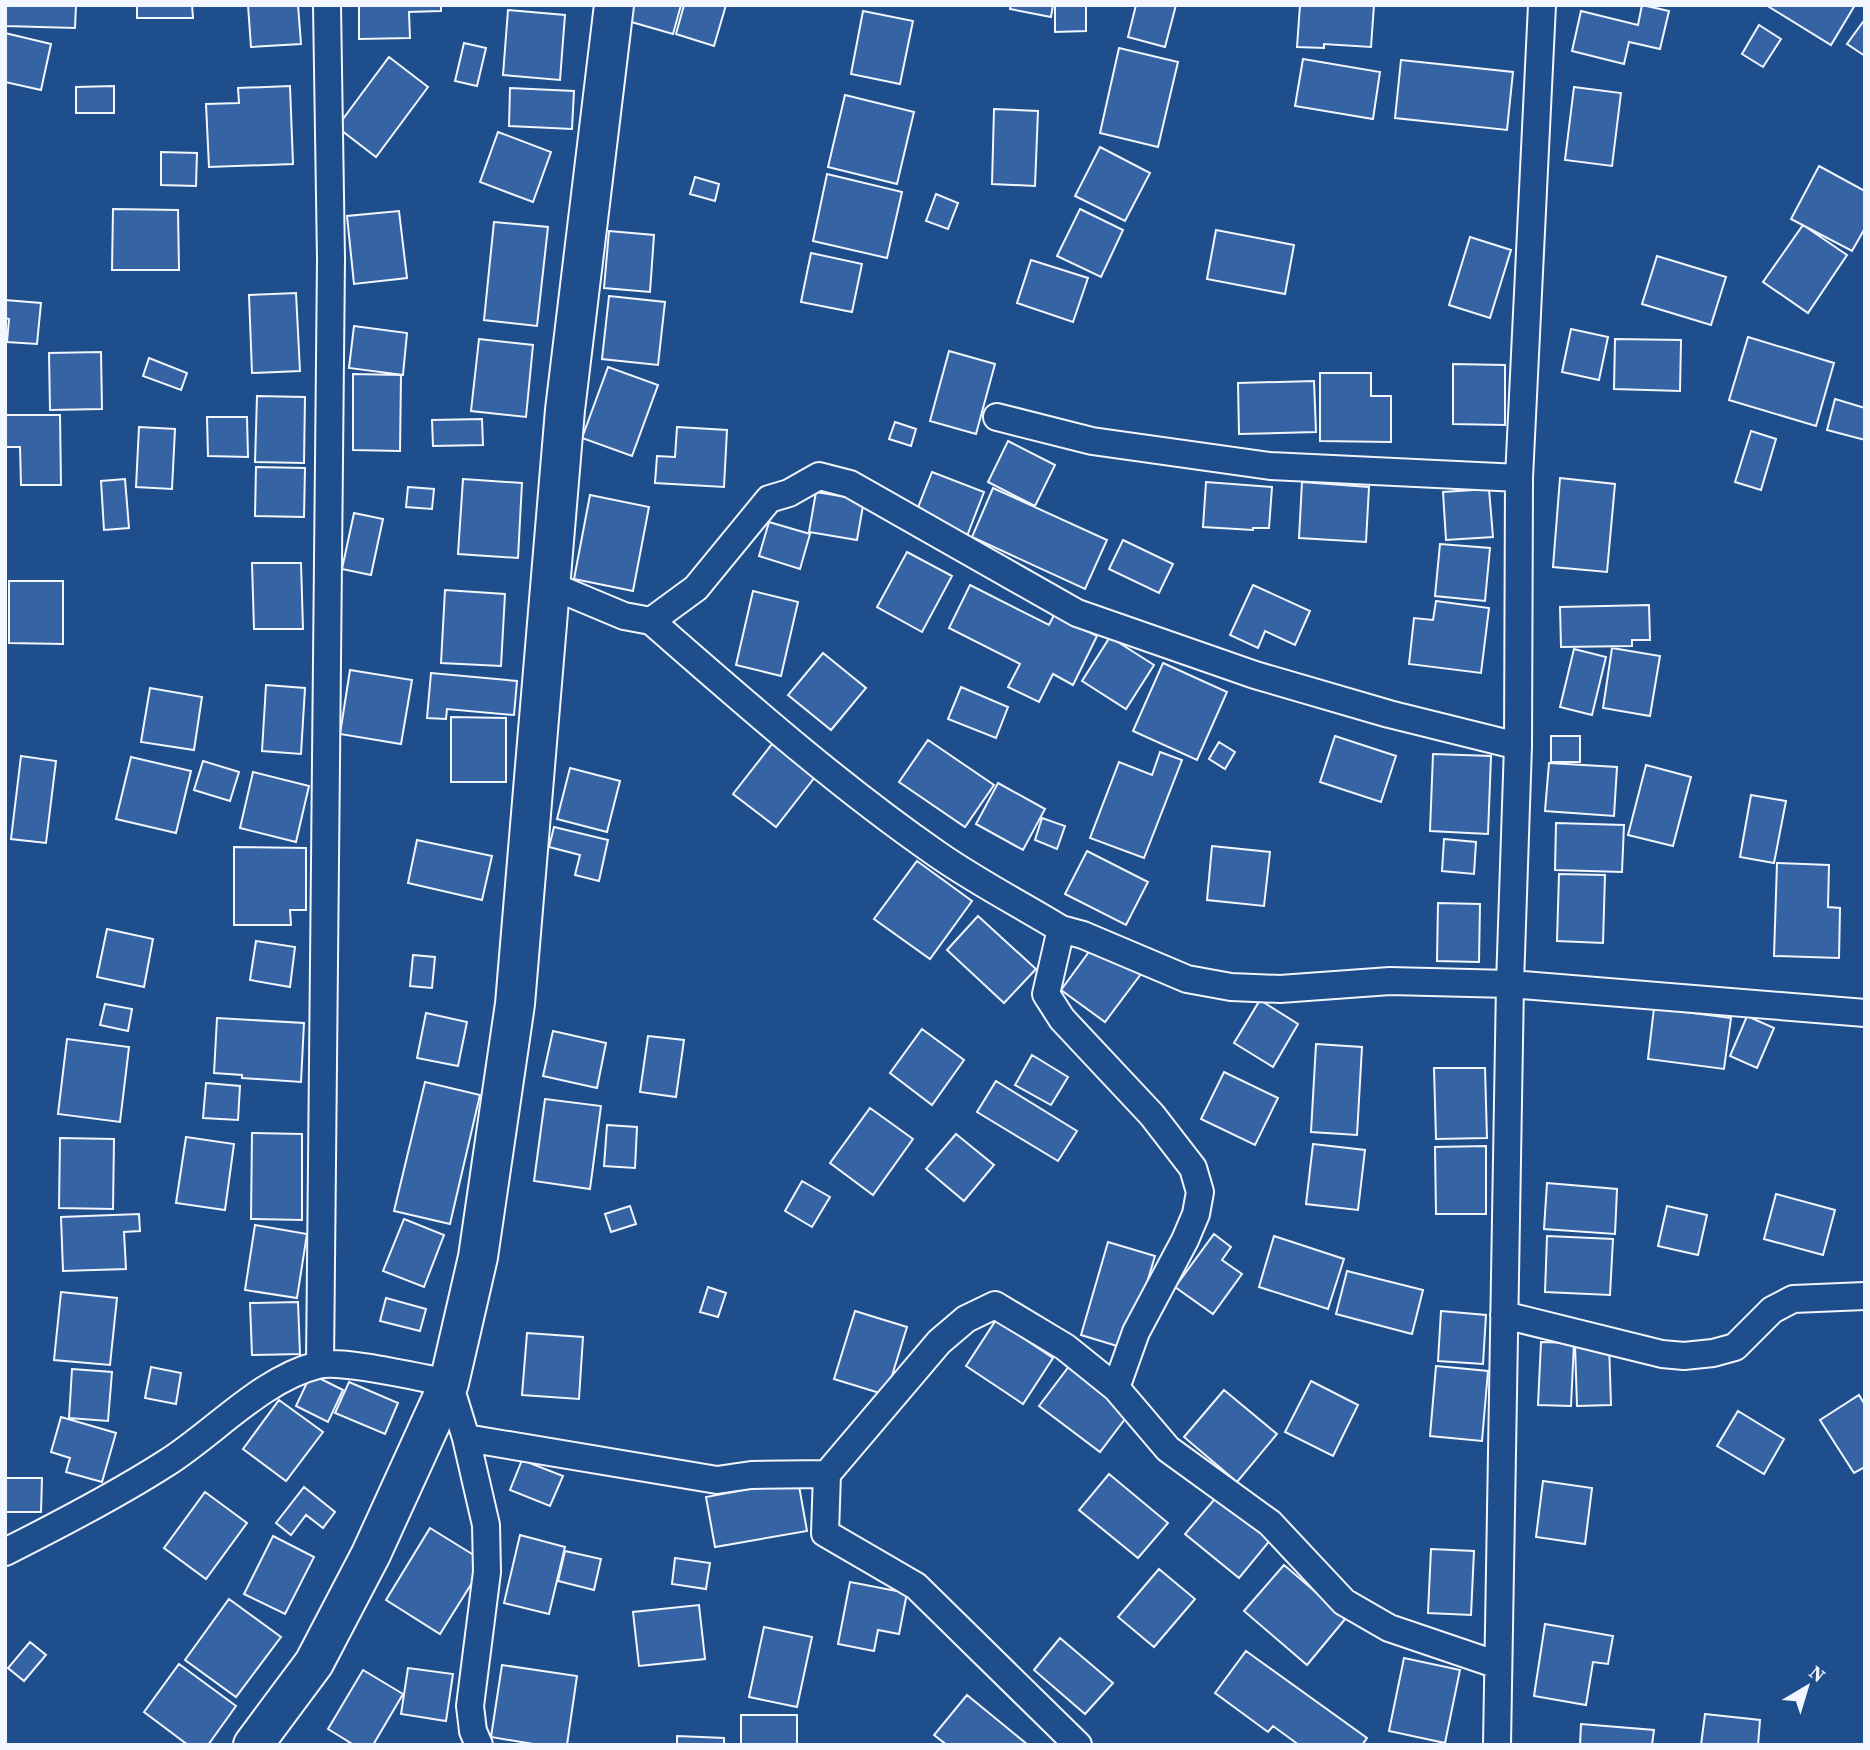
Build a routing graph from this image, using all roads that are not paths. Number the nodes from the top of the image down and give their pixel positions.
1 (327, 5) edge
2 (614, 5) edge
3 (1542, 5) edge
4 (997, 417) dead end
5 (1520, 478) junction
6 (550, 585) junction
7 (650, 621) junction
8 (1518, 746) junction
9 (1061, 929) junction
10 (1510, 984) junction
11 (1865, 1013) edge
12 (1865, 1296) edge
13 (1504, 1315) junction
14 (320, 1364) junction
15 (449, 1383) junction
16 (1115, 1388) junction
17 (466, 1438) junction
18 (827, 1474) junction
19 (5, 1552) edge
20 (1498, 1665) junction
21 (253, 1745) edge
22 (479, 1745) edge
23 (1078, 1745) edge
24 (1497, 1745) edge

1 - 14 street
2 - 6 main road
3 - 5 street
4 - 5 street
5 - 8 street
6 - 7 street
6 - 15 main road
7 - 8 street
7 - 9 street
8 - 10 street
9 - 10 street
9 - 16 street
10 - 11 street
10 - 13 street
12 - 13 street
13 - 20 street
14 - 15 street
14 - 19 street
15 - 17 street
15 - 21 main road
16 - 18 street
16 - 20 street
17 - 18 street
17 - 22 street
18 - 23 street
20 - 24 street

